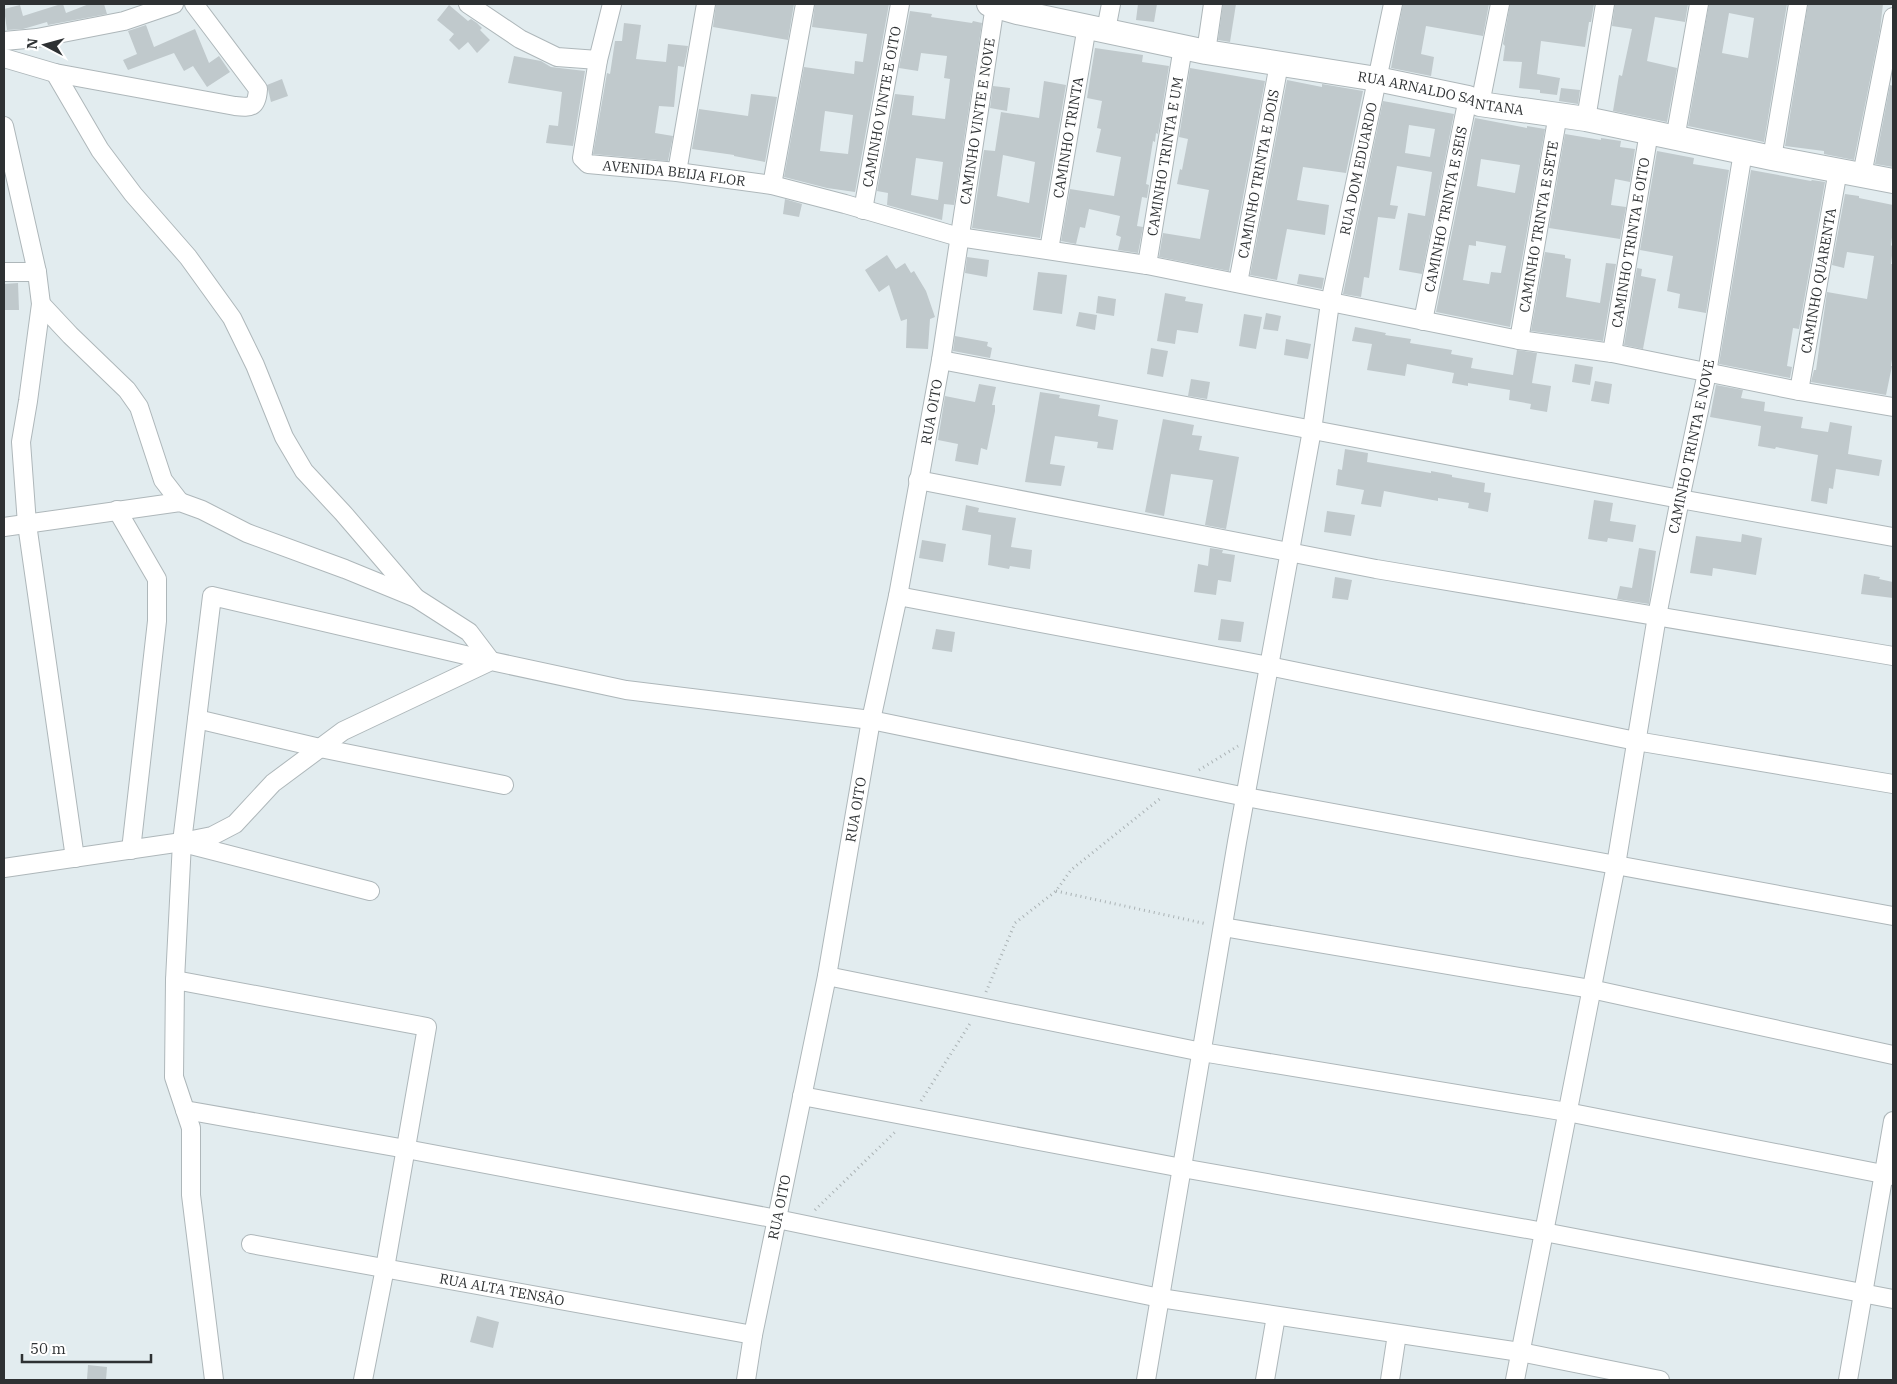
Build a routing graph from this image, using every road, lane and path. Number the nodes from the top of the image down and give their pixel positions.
1 (174, 4) edge
2 (194, 4) edge
3 (468, 4) edge
4 (612, 4) edge
5 (706, 4) edge
6 (805, 4) edge
7 (900, 4) edge
8 (1110, 4) edge
9 (1213, 4) edge
10 (1392, 4) edge
11 (1500, 4) edge
12 (1605, 4) edge
13 (1699, 4) edge
14 (1798, 4) edge
15 (1005, 6) edge
16 (1893, 17) edge
17 (1097, 28) junction
18 (4, 42) edge
19 (1182, 47) junction
20 (1206, 52) junction
21 (4, 58) edge
22 (598, 60) junction
23 (1279, 64) junction
24 (55, 73) junction
25 (1376, 79) junction
26 (1474, 101) junction
27 (1558, 114) junction
28 (1586, 119) junction
29 (4, 126) edge
30 (1649, 132) junction
31 (1675, 139) junction
32 (1743, 152) junction
33 (1772, 158) junction
34 (1838, 170) junction
35 (677, 172) junction
36 (1862, 175) junction
37 (1893, 181) edge
38 (772, 186) junction
39 (863, 210) junction
40 (959, 237) junction
41 (1050, 250) junction
42 (1147, 265) junction
43 (4, 272) edge
44 (37, 272) junction
45 (1238, 283) junction
46 (1330, 303) junction
47 (41, 304) junction
48 (1423, 321) junction
49 (1519, 340) junction
50 (1612, 353) junction
51 (941, 360) junction
52 (1707, 373) junction
53 (1800, 391) junction
54 (1893, 407) edge
55 (1312, 430) junction
56 (918, 480) junction
57 (1680, 499) junction
58 (180, 502) junction
59 (117, 510) junction
60 (27, 524) junction
61 (4, 527) edge
62 (1893, 537) edge
63 (1288, 552) junction
64 (898, 596) junction
65 (416, 598) junction
66 (1657, 616) junction
67 (1893, 656) edge
68 (491, 661) junction
69 (1270, 666) junction
70 (197, 719) junction
71 (871, 720) junction
72 (1258, 733) junction
73 (1636, 741) junction
74 (320, 748) junction
75 (1179, 783) junction
76 (1893, 784) edge
77 (504, 785) dead end
78 (1246, 797) junction
79 (182, 842) junction
80 (132, 850) junction
81 (75, 858) junction
82 (1616, 865) junction
83 (4, 868) edge
84 (370, 891) dead end
85 (1056, 891) junction
86 (1893, 916) edge
87 (1223, 927) junction
88 (827, 976) junction
89 (175, 980) junction
90 (1591, 989) junction
91 (984, 994) dead end
92 (972, 1020) dead end
93 (1202, 1052) junction
94 (1893, 1055) edge
95 (802, 1096) junction
96 (185, 1110) junction
97 (1567, 1112) junction
98 (911, 1117) junction
99 (1893, 1121) edge
100 (406, 1148) junction
101 (1182, 1168) junction
102 (1888, 1175) edge
103 (812, 1213) dead end
104 (777, 1219) junction
105 (1544, 1232) junction
106 (251, 1244) dead end
107 (385, 1268) junction
108 (1864, 1293) junction
109 (1160, 1298) junction
110 (1893, 1299) edge
111 (1276, 1316) junction
112 (753, 1334) junction
113 (1397, 1334) junction
114 (1520, 1352) junction
115 (214, 1380) edge
116 (364, 1380) edge
117 (746, 1380) edge
118 (1146, 1380) edge
119 (1265, 1380) edge
120 (1390, 1380) edge
121 (1515, 1380) edge
122 (1660, 1380) edge
123 (1848, 1380) edge

1 - 18 street
2 - 24 street
3 - 22 street
4 - 22 street, AVENIDA BEIJA FLOR
5 - 35 street
6 - 38 street
7 - 39 street, CAMINHO VINTE E OITO
8 - 17 street, CAMINHO TRINTA
9 - 20 street
10 - 25 street, RUA DOM EDUARDO
11 - 26 street, CAMINHO TRINTA E SEIS
12 - 28 street
13 - 31 street
14 - 33 street
15 - 17 street, RUA ARNALDO SANTANA
15 - 40 street, CAMINHO VINTE E NOVE
16 - 36 street
17 - 19 street, RUA ARNALDO SANTANA
17 - 41 street, CAMINHO TRINTA
19 - 20 street, RUA ARNALDO SANTANA
19 - 42 street, CAMINHO TRINTA E UM
20 - 23 street, RUA ARNALDO SANTANA
21 - 24 street
22 - 35 street, AVENIDA BEIJA FLOR
23 - 25 street, RUA ARNALDO SANTANA
23 - 45 street, CAMINHO TRINTA E DOIS
24 - 65 street
25 - 26 street, RUA ARNALDO SANTANA
25 - 46 street, RUA DOM EDUARDO
26 - 27 street, RUA ARNALDO SANTANA
26 - 48 street, CAMINHO TRINTA E SEIS
27 - 28 street, RUA ARNALDO SANTANA
27 - 49 street, CAMINHO TRINTA E SETE
28 - 30 street, RUA ARNALDO SANTANA
29 - 44 street
30 - 31 street, RUA ARNALDO SANTANA
30 - 50 street, CAMINHO TRINTA E OITO
31 - 32 street, RUA ARNALDO SANTANA
32 - 33 street, RUA ARNALDO SANTANA
32 - 52 street, CAMINHO TRINTA E NOVE
33 - 34 street, RUA ARNALDO SANTANA
34 - 36 street, RUA ARNALDO SANTANA
34 - 53 street, CAMINHO QUARENTA
35 - 38 street, AVENIDA BEIJA FLOR
36 - 37 street, RUA ARNALDO SANTANA
38 - 39 street, AVENIDA BEIJA FLOR
39 - 40 street, AVENIDA BEIJA FLOR
40 - 41 street, AVENIDA BEIJA FLOR
40 - 51 street, RUA OITO
41 - 42 street, AVENIDA BEIJA FLOR
42 - 45 street, AVENIDA BEIJA FLOR
43 - 44 street
44 - 47 street
45 - 46 street, AVENIDA BEIJA FLOR
46 - 48 street, AVENIDA BEIJA FLOR
46 - 55 street, RUA DOM EDUARDO
47 - 58 street
47 - 60 street
48 - 49 street, AVENIDA BEIJA FLOR
49 - 50 street, AVENIDA BEIJA FLOR
50 - 52 street, AVENIDA BEIJA FLOR
51 - 55 street
51 - 56 street, RUA OITO
52 - 53 street, AVENIDA BEIJA FLOR
52 - 57 street, CAMINHO TRINTA E NOVE
53 - 54 street, AVENIDA BEIJA FLOR
55 - 57 street
55 - 63 street, RUA DOM EDUARDO
56 - 63 street
56 - 64 street, RUA OITO
57 - 62 street
57 - 66 street, CAMINHO TRINTA E NOVE
58 - 59 street
58 - 65 street
59 - 60 street
59 - 80 street
60 - 61 street
60 - 81 street
63 - 66 street
63 - 69 street, RUA DOM EDUARDO
64 - 69 street
64 - 71 street, RUA OITO
65 - 68 street
66 - 67 street
66 - 73 street, CAMINHO TRINTA E NOVE
68 - 70 street
68 - 71 street
68 - 74 street
69 - 72 street, RUA DOM EDUARDO
69 - 73 street
70 - 74 street
70 - 79 street
71 - 75 street
71 - 88 street, RUA OITO
72 - 75 path
72 - 78 street, RUA DOM EDUARDO
73 - 76 street
73 - 82 street, CAMINHO TRINTA E NOVE
74 - 77 street
74 - 79 street
75 - 78 street
75 - 85 path
78 - 82 street
78 - 87 street, RUA DOM EDUARDO
79 - 80 street
79 - 84 street
79 - 89 street
80 - 81 street
81 - 83 street
82 - 86 street
82 - 90 street, CAMINHO TRINTA E NOVE
85 - 87 path
85 - 91 path
87 - 90 street
87 - 93 street, RUA DOM EDUARDO
88 - 93 street
88 - 95 street, RUA OITO
89 - 96 street
89 - 100 street
90 - 94 street
90 - 97 street, CAMINHO TRINTA E NOVE
92 - 98 path
93 - 97 street
93 - 101 street, RUA DOM EDUARDO
95 - 98 street
95 - 104 street, RUA OITO
96 - 100 street
96 - 115 street
97 - 102 street
97 - 105 street, CAMINHO TRINTA E NOVE
98 - 101 street
98 - 103 path
99 - 102 street
100 - 104 street
100 - 107 street
101 - 105 street
101 - 109 street, RUA DOM EDUARDO
102 - 108 street
104 - 109 street
104 - 112 street, RUA OITO
105 - 108 street
105 - 114 street, CAMINHO TRINTA E NOVE
106 - 107 street, RUA ALTA TENSÃO
107 - 112 street, RUA ALTA TENSÃO
107 - 116 street
108 - 110 street
108 - 123 street
109 - 111 street
109 - 118 street, RUA DOM EDUARDO
111 - 113 street
111 - 119 street
112 - 117 street, RUA OITO
113 - 114 street
113 - 120 street
114 - 121 street, CAMINHO TRINTA E NOVE
114 - 122 street

